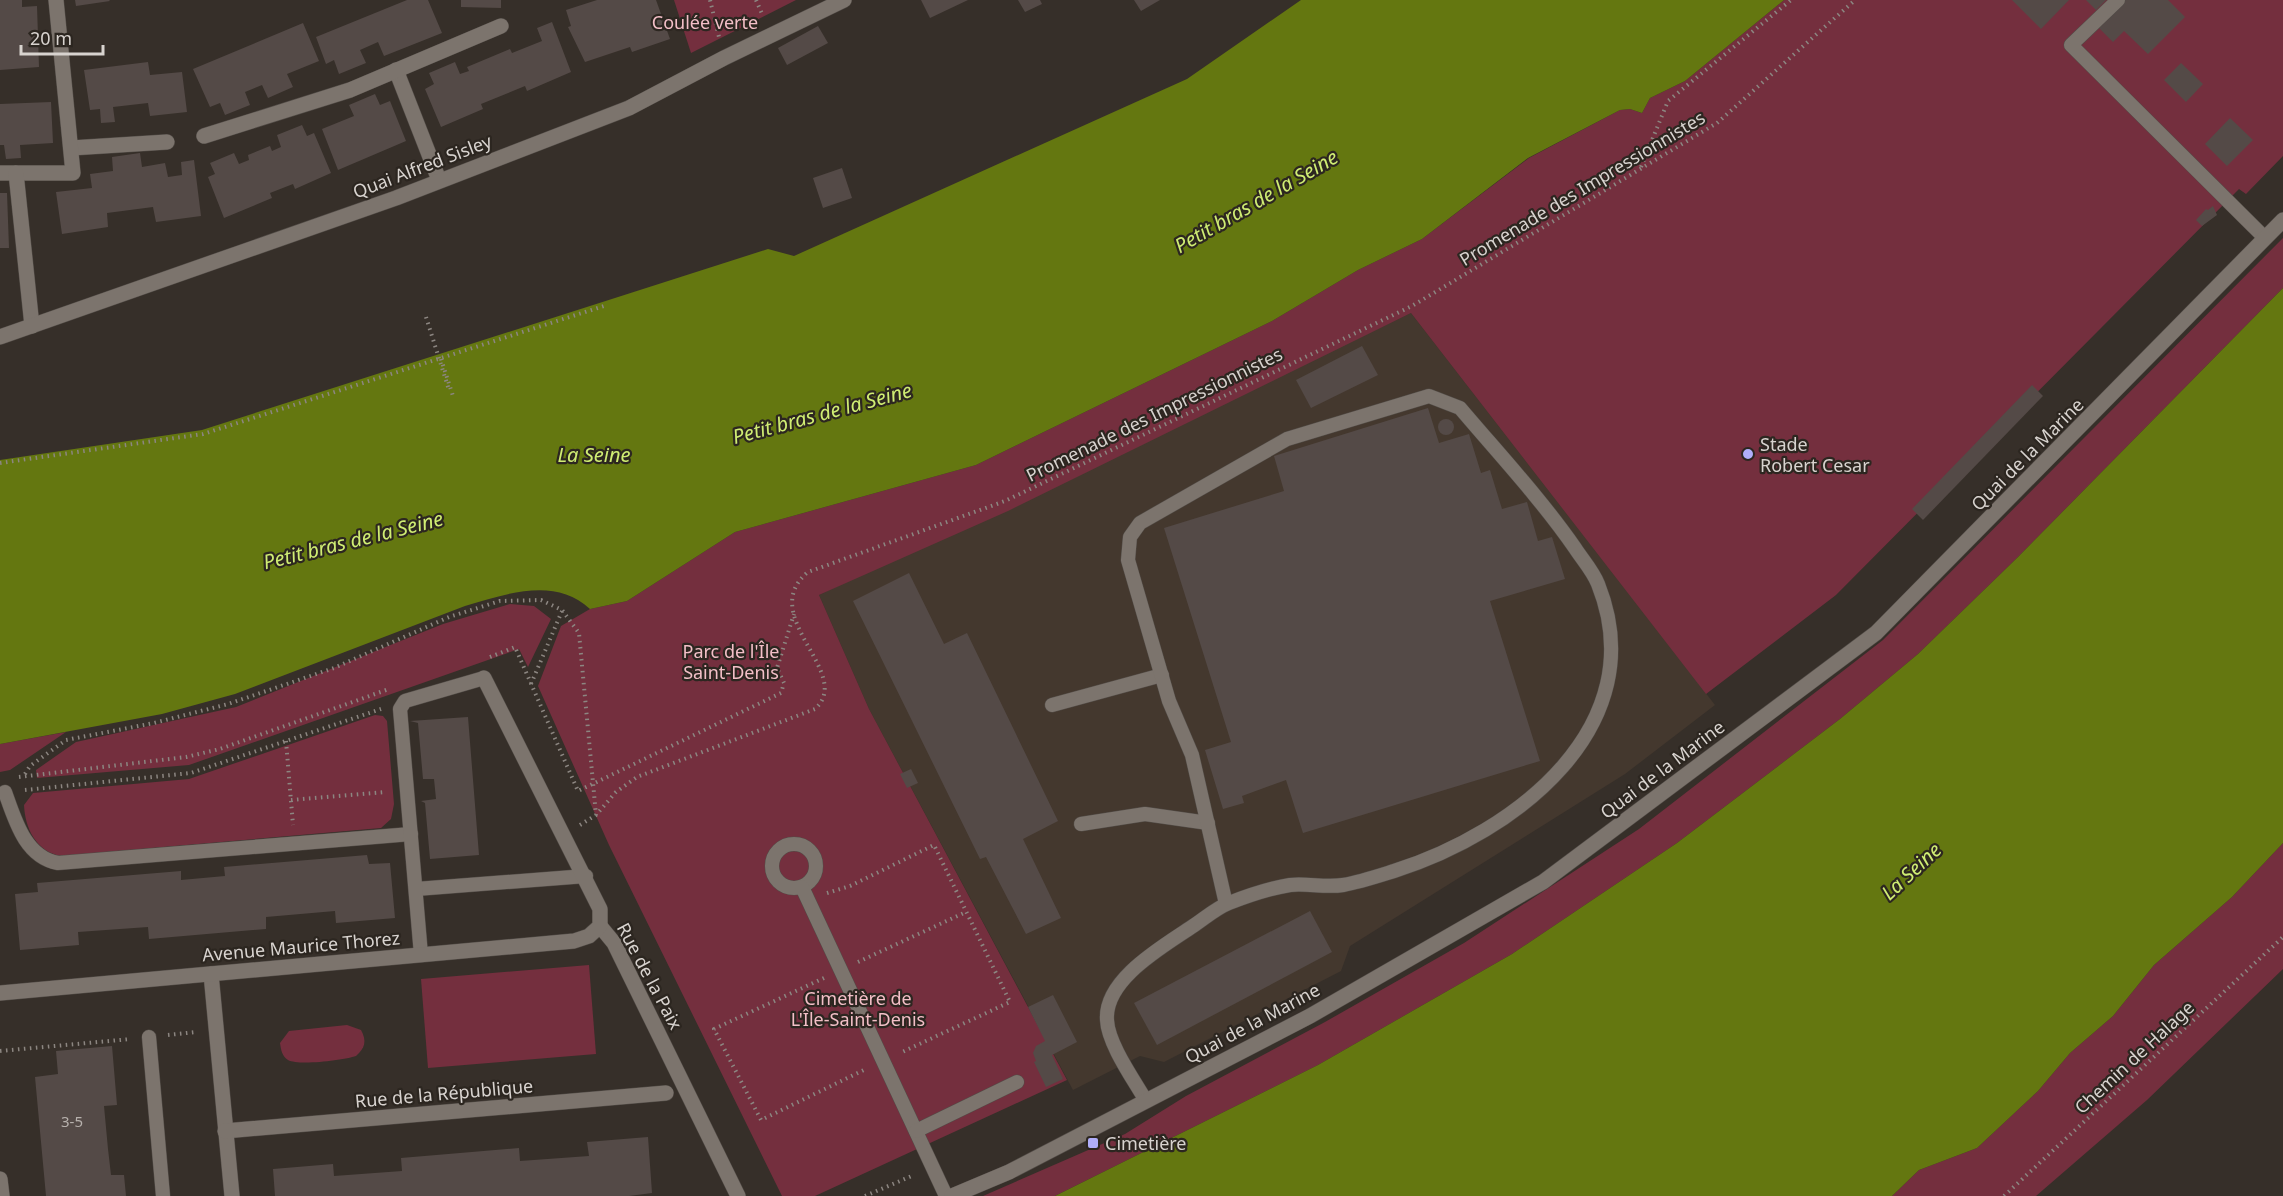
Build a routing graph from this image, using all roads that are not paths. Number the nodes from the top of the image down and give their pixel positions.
1 (56, 0) edge
2 (844, 0) edge
3 (2118, 0) edge
4 (501, 26) dead end
5 (396, 70) junction
6 (204, 136) dead end
7 (167, 142) dead end
8 (71, 148) junction
9 (0, 173) edge
10 (16, 173) junction
11 (439, 180) junction
12 (2283, 220) edge
13 (2265, 238) junction
14 (32, 326) junction
15 (0, 337) edge
16 (1162, 675) junction
17 (484, 678) joint
18 (1052, 705) dead end
19 (5, 792) road end
20 (1208, 823) junction
21 (1081, 824) dead end
22 (411, 834) junction
23 (586, 876) junction
24 (802, 887) dead end
25 (416, 889) junction
26 (1226, 904) junction
27 (600, 926) junction
28 (422, 955) junction
29 (211, 974) junction
30 (0, 993) edge
31 (149, 1037) road end
32 (1017, 1082) dead end
33 (666, 1093) dead end
34 (1146, 1101) junction
35 (225, 1131) junction
36 (916, 1131) junction
37 (0, 1179) edge
38 (2, 1196) edge
39 (163, 1196) edge
40 (232, 1196) edge
41 (738, 1196) edge
42 (946, 1196) edge
43 (952, 1196) edge

1 - 8 street
2 - 11 street, Quai Alfred Sisley
3 - 13 lane
4 - 5 street
5 - 6 street
5 - 11 street
7 - 8 street
8 - 10 street
9 - 10 street
10 - 14 street
11 - 14 street, Quai Alfred Sisley
12 - 13 street, Quai de la Marine
13 - 34 street, Quai de la Marine
14 - 15 street, Quai Alfred Sisley
16 - 18 lane
16 - 20 lane
16 - 26 lane
17 - 22 lane
17 - 23 street, Rue de la Paix
19 - 22 lane
20 - 21 lane
20 - 26 lane
22 - 25 lane
23 - 25 lane
23 - 27 street, Rue de la Paix
24 - 36 lane
25 - 28 lane
26 - 34 lane
27 - 28 street, Avenue Maurice Thorez
27 - 41 street, Rue de la Paix
28 - 29 street, Avenue Maurice Thorez
29 - 30 street, Avenue Maurice Thorez
29 - 35 street
31 - 39 lane
32 - 36 lane
33 - 35 street, Rue de la République
34 - 43 street, Quai de la Marine
35 - 40 street
36 - 42 lane
37 - 38 street

